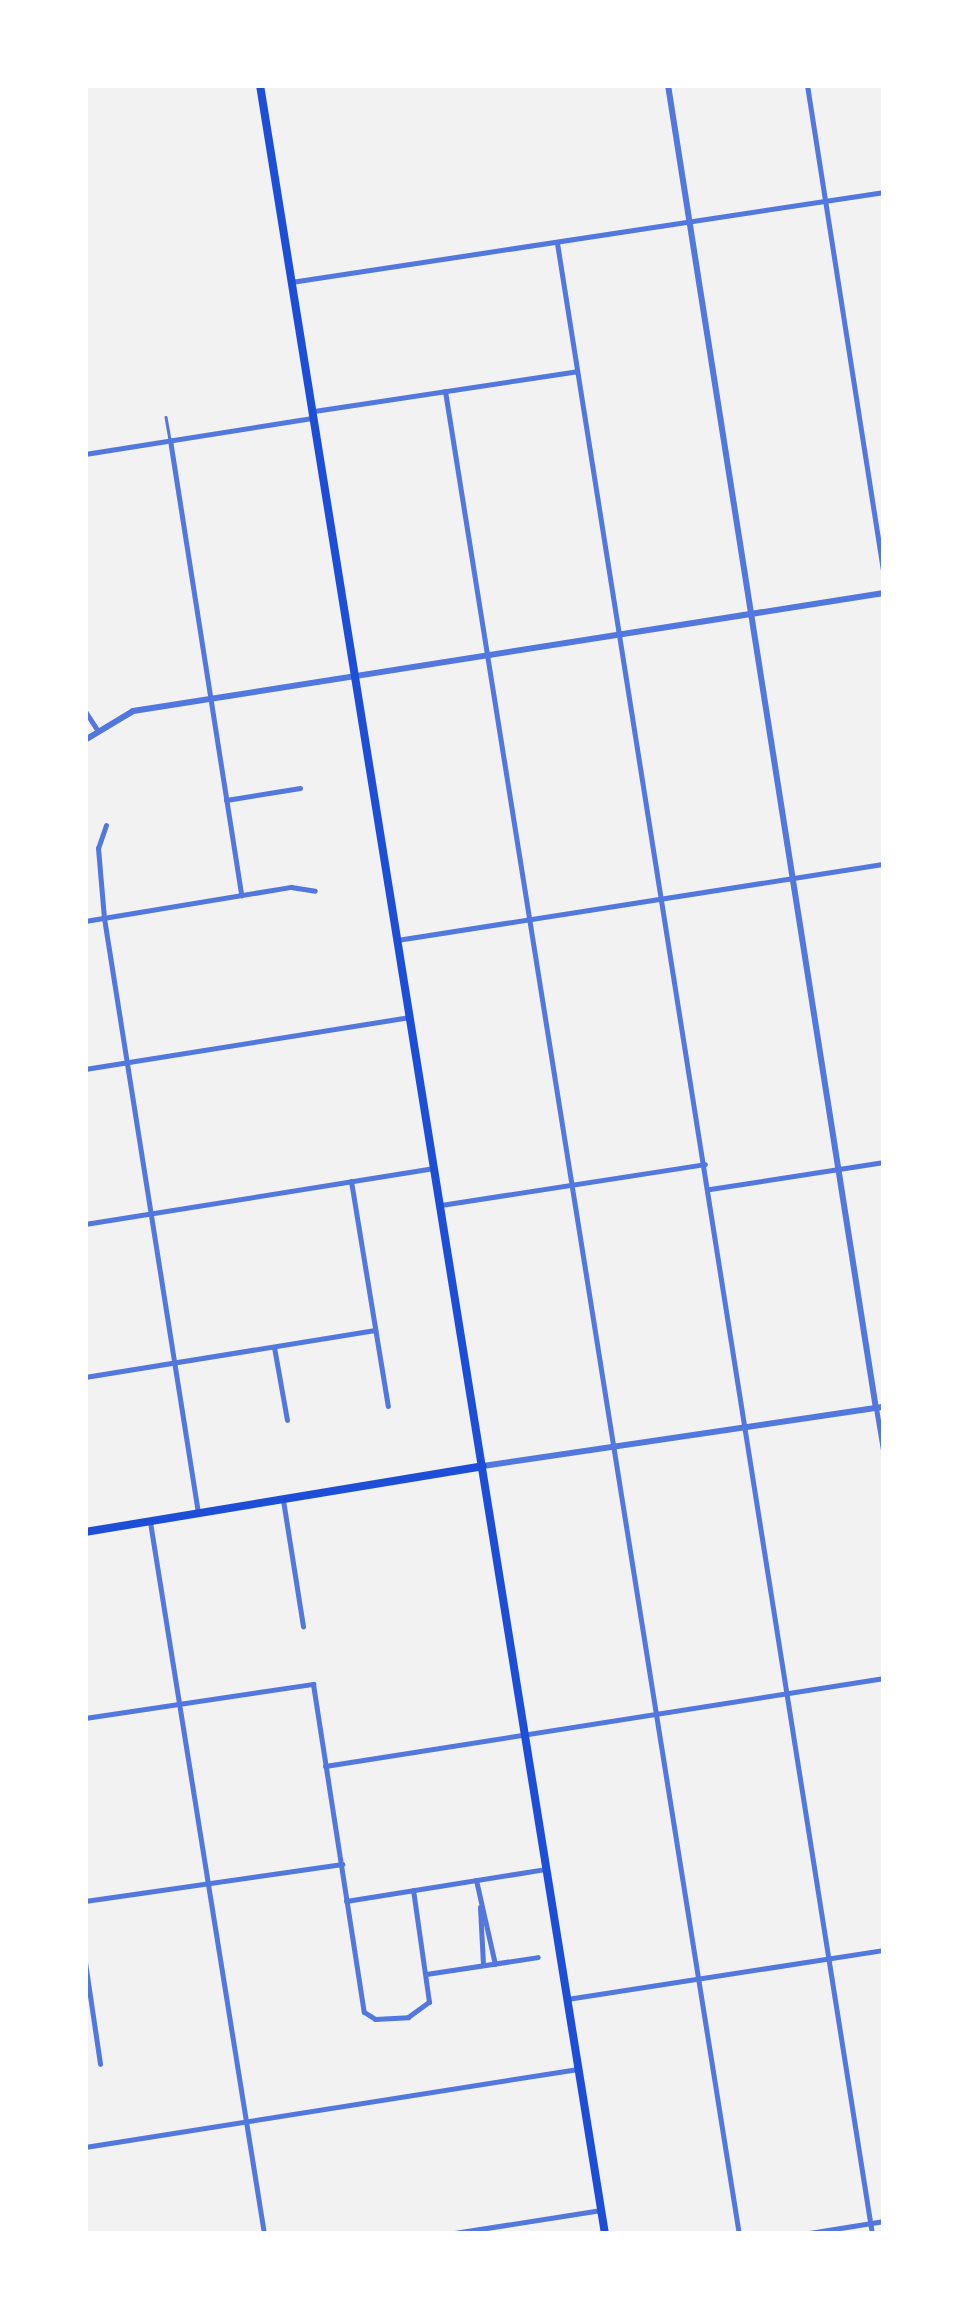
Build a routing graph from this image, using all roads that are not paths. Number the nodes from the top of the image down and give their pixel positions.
1 (260, 85) edge
2 (669, 85) edge
3 (807, 85) edge
4 (884, 192) edge
5 (825, 201) junction
6 (688, 222) junction
7 (557, 243) junction
8 (291, 282) junction
9 (577, 371) junction
10 (445, 391) junction
11 (314, 414) junction
12 (166, 418) dead end
13 (170, 440) junction
14 (85, 454) edge
15 (884, 576) edge
16 (884, 593) edge
17 (750, 614) junction
18 (620, 634) junction
19 (486, 655) junction
20 (356, 675) junction
21 (210, 699) junction
22 (85, 711) edge
23 (96, 728) junction
24 (85, 740) edge
25 (300, 788) dead end
26 (226, 800) junction
27 (106, 825) dead end
28 (884, 864) edge
29 (792, 878) junction
30 (315, 891) dead end
31 (240, 895) junction
32 (664, 898) junction
33 (104, 918) junction
34 (85, 920) edge
35 (530, 920) junction
36 (398, 940) junction
37 (410, 1018) junction
38 (128, 1062) junction
39 (85, 1069) edge
40 (884, 1162) edge
41 (705, 1164) junction
42 (433, 1168) junction
43 (838, 1170) junction
44 (351, 1181) junction
45 (572, 1184) junction
46 (710, 1189) junction
47 (440, 1205) junction
48 (152, 1213) junction
49 (85, 1224) edge
50 (375, 1330) junction
51 (274, 1347) junction
52 (175, 1363) junction
53 (85, 1377) edge
54 (388, 1406) dead end
55 (880, 1407) edge
56 (287, 1420) dead end
57 (748, 1428) junction
58 (614, 1446) junction
59 (884, 1456) edge
60 (483, 1466) junction
61 (283, 1500) junction
62 (198, 1514) junction
63 (150, 1522) junction
64 (85, 1532) edge
65 (303, 1626) dead end
66 (884, 1678) edge
67 (789, 1693) junction
68 (180, 1704) junction
69 (656, 1714) junction
70 (85, 1718) edge
71 (524, 1734) junction
72 (325, 1766) junction
73 (342, 1864) junction
74 (546, 1869) junction
75 (476, 1880) junction
76 (208, 1882) junction
77 (413, 1890) junction
78 (85, 1901) edge
79 (346, 1901) junction
80 (480, 1907) junction
81 (884, 1950) edge
82 (538, 1957) dead end
83 (831, 1958) junction
84 (85, 1962) edge
85 (495, 1964) junction
86 (483, 1966) junction
87 (426, 1974) junction
88 (698, 1979) junction
89 (567, 1998) junction
90 (100, 2064) dead end
91 (578, 2069) junction
92 (246, 2121) junction
93 (85, 2147) edge
94 (601, 2210) junction
95 (884, 2222) edge
96 (870, 2224) junction
97 (264, 2234) edge
98 (448, 2234) edge
99 (604, 2234) edge
100 (739, 2234) edge
101 (803, 2234) edge
102 (872, 2234) edge

1 - 8 main road
2 - 6 street
3 - 5 street
4 - 5 street
5 - 6 street
5 - 15 street
6 - 7 street
6 - 17 street
7 - 8 street
7 - 9 street
8 - 11 main road
9 - 10 street
9 - 18 street
10 - 11 street
10 - 19 street
11 - 13 street
11 - 20 main road
12 - 13 lane
13 - 14 street
13 - 21 street
16 - 17 street
17 - 18 street
17 - 29 street
18 - 19 street
18 - 32 street
19 - 20 street
19 - 35 street
20 - 21 street
20 - 36 main road
21 - 23 street
21 - 26 street
22 - 23 street
23 - 24 street
25 - 26 street
26 - 31 street
27 - 33 street
28 - 29 street
29 - 32 street
29 - 43 street
30 - 31 street
31 - 33 street
32 - 35 street
32 - 41 street
33 - 34 street
33 - 38 street
35 - 36 street
35 - 45 street
36 - 37 main road
37 - 38 street
37 - 42 main road
38 - 39 street
38 - 48 street
40 - 43 street
41 - 45 street
41 - 46 street
42 - 44 street
42 - 47 main road
43 - 46 street
43 - 55 street
44 - 48 street
44 - 50 street
45 - 47 street
45 - 58 street
46 - 57 street
47 - 60 main road
48 - 49 street
48 - 52 street
50 - 51 street
50 - 54 street
51 - 52 street
51 - 56 street
52 - 53 street
52 - 62 street
55 - 57 street
55 - 59 street
57 - 58 street
57 - 67 street
58 - 60 street
58 - 69 street
60 - 61 main road
60 - 71 main road
61 - 62 main road
61 - 65 street
62 - 63 main road
63 - 64 main road
63 - 68 street
66 - 67 street
67 - 69 street
67 - 83 street
68 - 70 street
68 - 72 street
68 - 76 street
69 - 71 street
69 - 88 street
71 - 72 street
71 - 74 main road
72 - 73 street
73 - 76 street
73 - 79 street
74 - 75 street
74 - 89 main road
75 - 77 street
75 - 80 street
76 - 78 street
76 - 92 street
77 - 79 street
77 - 87 street
79 - 87 street
80 - 85 street
80 - 86 street
81 - 83 street
82 - 85 street
83 - 88 street
83 - 96 street
84 - 90 street
85 - 86 street
86 - 87 street
88 - 89 street
88 - 100 street
89 - 91 main road
91 - 92 street
91 - 94 main road
92 - 93 street
92 - 97 street
94 - 98 street
94 - 99 main road
95 - 96 street
96 - 101 street
96 - 102 street

